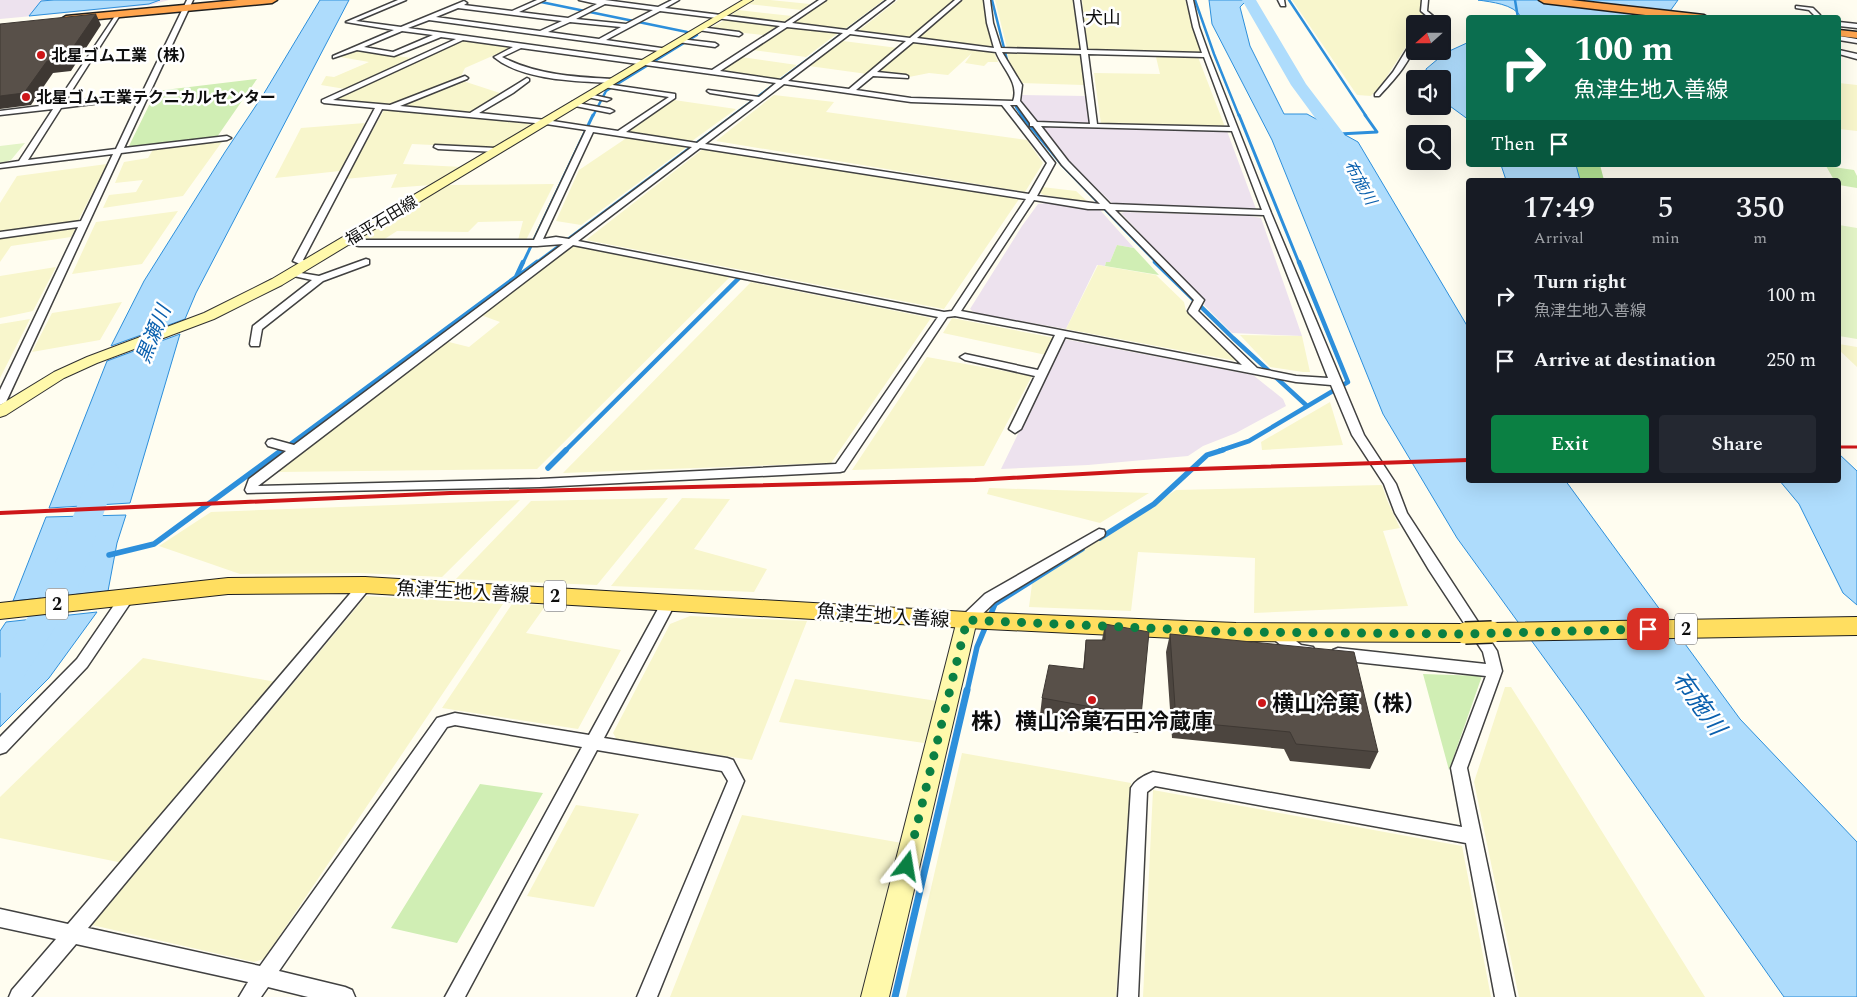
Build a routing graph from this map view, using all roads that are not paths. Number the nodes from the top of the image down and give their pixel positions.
1 (272, 0) edge
2 (403, 0) edge
3 (472, 0) edge
4 (542, 0) edge
5 (582, 0) edge
6 (676, 0) edge
7 (749, 0) edge
8 (823, 0) edge
9 (892, 0) edge
10 (958, 0) edge
11 (987, 0) edge
12 (1077, 0) edge
13 (1190, 0) edge
14 (1425, 0) edge
15 (1544, 0) edge
16 (606, 2) edge
17 (188, 4) edge
18 (457, 6) junction
19 (1798, 6) dead end
20 (658, 9) junction
21 (512, 13) junction
22 (117, 15) junction
23 (1429, 15) edge
24 (1677, 15) edge
25 (1817, 15) edge
26 (721, 16) junction
27 (430, 18) junction
28 (58, 20) edge
29 (568, 20) junction
30 (786, 24) junction
31 (1841, 24) edge
32 (625, 26) junction
33 (1857, 26) edge
34 (700, 29) junction
35 (402, 30) junction
36 (848, 32) junction
37 (1841, 33) edge
38 (541, 34) junction
39 (739, 34) dead end
40 (440, 35) junction
41 (1857, 35) edge
42 (462, 38) junction
43 (1841, 38) edge
44 (911, 39) junction
45 (600, 41) junction
46 (680, 41) junction
47 (1857, 41) edge
48 (518, 45) junction
49 (715, 45) dead end
50 (356, 48) junction
51 (666, 50) junction
52 (997, 50) junction
53 (1084, 52) junction
54 (1841, 52) edge
55 (1206, 55) junction
56 (1406, 56) edge
57 (335, 57) dead end
58 (1857, 57) edge
59 (644, 63) junction
60 (713, 73) junction
61 (871, 74) junction
62 (906, 77) dead end
63 (465, 78) dead end
64 (527, 80) dead end
65 (783, 82) junction
66 (610, 84) junction
67 (710, 91) dead end
68 (850, 92) junction
69 (1377, 94) dead end
70 (146, 96) junction
71 (589, 96) junction
72 (607, 99) dead end
73 (761, 99) junction
74 (1004, 102) junction
75 (1015, 103) junction
76 (575, 104) junction
77 (60, 106) junction
78 (379, 107) junction
79 (389, 108) junction
80 (610, 111) dead end
81 (0, 113) edge
82 (471, 115) junction
83 (546, 122) junction
84 (1033, 124) junction
85 (1094, 126) junction
86 (591, 128) junction
87 (1235, 129) junction
88 (620, 132) junction
89 (227, 138) dead end
90 (699, 145) junction
91 (438, 147) dead end
92 (496, 150) junction
93 (120, 151) junction
94 (22, 163) junction
95 (0, 166) edge
96 (1032, 197) junction
97 (1109, 207) junction
98 (1267, 213) junction
99 (86, 222) junction
100 (0, 235) edge
101 (346, 240) junction
102 (572, 242) junction
103 (537, 243) junction
104 (366, 262) dead end
105 (307, 264) junction
106 (292, 273) junction
107 (320, 279) junction
108 (950, 314) junction
109 (1062, 334) junction
110 (255, 344) dead end
111 (965, 358) dead end
112 (1253, 369) junction
113 (1042, 374) junction
114 (1335, 382) junction
115 (2, 406) edge
116 (1015, 429) dead end
117 (272, 443) dead end
118 (297, 450) junction
119 (1099, 532) dead end
120 (365, 585) junction
121 (119, 597) junction
122 (670, 602) junction
123 (2, 611) edge
124 (967, 620) junction
125 (1857, 626) edge
126 (1276, 633) junction
127 (1495, 671) junction
128 (594, 741) junction
129 (0, 747) edge
130 (1473, 836) junction
131 (0, 918) edge
132 (70, 933) junction
133 (263, 976) junction
134 (19, 997) edge
135 (249, 997) edge
136 (345, 997) edge
137 (455, 997) edge
138 (647, 997) edge
139 (876, 997) edge
140 (1128, 997) edge
141 (1505, 997) edge

1 - 17 highway
2 - 35 street
3 - 18 street
4 - 21 street
5 - 16 street
6 - 20 street
7 - 26 main road, 福平石田線
8 - 30 street
9 - 36 street
10 - 44 street
11 - 52 street
12 - 53 street
13 - 55 street
14 - 23 street
15 - 24 highway
16 - 20 street
16 - 29 street
17 - 22 highway
17 - 70 street
18 - 21 street
18 - 27 street
19 - 25 street
20 - 26 street
20 - 32 street
21 - 29 street
22 - 28 highway
22 - 77 street
26 - 30 street
26 - 34 main road, 福平石田線
27 - 35 street
27 - 38 street
29 - 32 street
29 - 38 street
30 - 36 street
30 - 60 street
31 - 33 street
32 - 45 street
34 - 39 street
34 - 46 main road, 福平石田線
35 - 40 street
35 - 50 street
36 - 44 street
36 - 65 street
37 - 41 highway
38 - 45 street
38 - 48 street
40 - 42 street
40 - 50 street
42 - 48 street
42 - 78 street
43 - 47 street
44 - 52 street
44 - 61 street
45 - 51 street
46 - 49 street
46 - 51 main road, 福平石田線
48 - 59 street
48 - 66 street
50 - 57 street
51 - 59 main road, 福平石田線
52 - 53 street
52 - 75 street
53 - 55 street
53 - 85 street
54 - 58 street
55 - 87 street
56 - 69 street
59 - 60 street
59 - 66 main road, 福平石田線
60 - 65 street
61 - 62 street
61 - 68 street
63 - 79 street
64 - 82 street
65 - 68 street
65 - 73 street
66 - 71 main road, 福平石田線
66 - 88 street
67 - 73 street
68 - 74 street
70 - 77 street
70 - 93 street
71 - 72 street
71 - 76 main road, 福平石田線
73 - 90 street
74 - 75 street
74 - 96 street
75 - 84 street
76 - 80 street
76 - 83 main road, 福平石田線
77 - 81 street
77 - 94 street
78 - 79 street
78 - 105 street
79 - 82 street
82 - 83 street
83 - 86 street
83 - 92 main road, 福平石田線
84 - 85 street
84 - 97 street
85 - 87 street
86 - 88 street
86 - 103 street
87 - 98 street
88 - 90 street
89 - 93 street
90 - 96 street
90 - 102 street
91 - 92 street
92 - 101 main road, 福平石田線
93 - 94 street
93 - 99 street
94 - 95 street
96 - 97 street
96 - 108 street
97 - 98 street
97 - 112 street
98 - 114 street
99 - 100 street
99 - 115 street
101 - 103 street
101 - 105 main road, 福平石田線
102 - 103 street
102 - 108 street
102 - 118 street
104 - 107 street
105 - 106 main road, 福平石田線
106 - 107 street
106 - 115 main road, 福平石田線
107 - 110 street
108 - 109 street
108 - 118 street
109 - 112 street
109 - 113 street
111 - 113 street
112 - 114 street
113 - 116 street
114 - 127 street
117 - 118 street
119 - 124 street
120 - 121 main road, 魚津生地入善線 / 2
120 - 122 main road, 魚津生地入善線 / 2
120 - 132 street
121 - 123 main road, 魚津生地入善線 / 2
121 - 129 street
122 - 124 main road, 魚津生地入善線 / 2
122 - 128 street
124 - 126 main road, 魚津生地入善線 / 2
124 - 139 main road
125 - 126 main road, 魚津生地入善線 / 2, bridge
126 - 127 street
127 - 130 street
128 - 133 street
128 - 137 street
128 - 138 street
130 - 140 street
130 - 141 street
131 - 132 street
132 - 133 street
132 - 134 street
133 - 135 street
133 - 136 street

